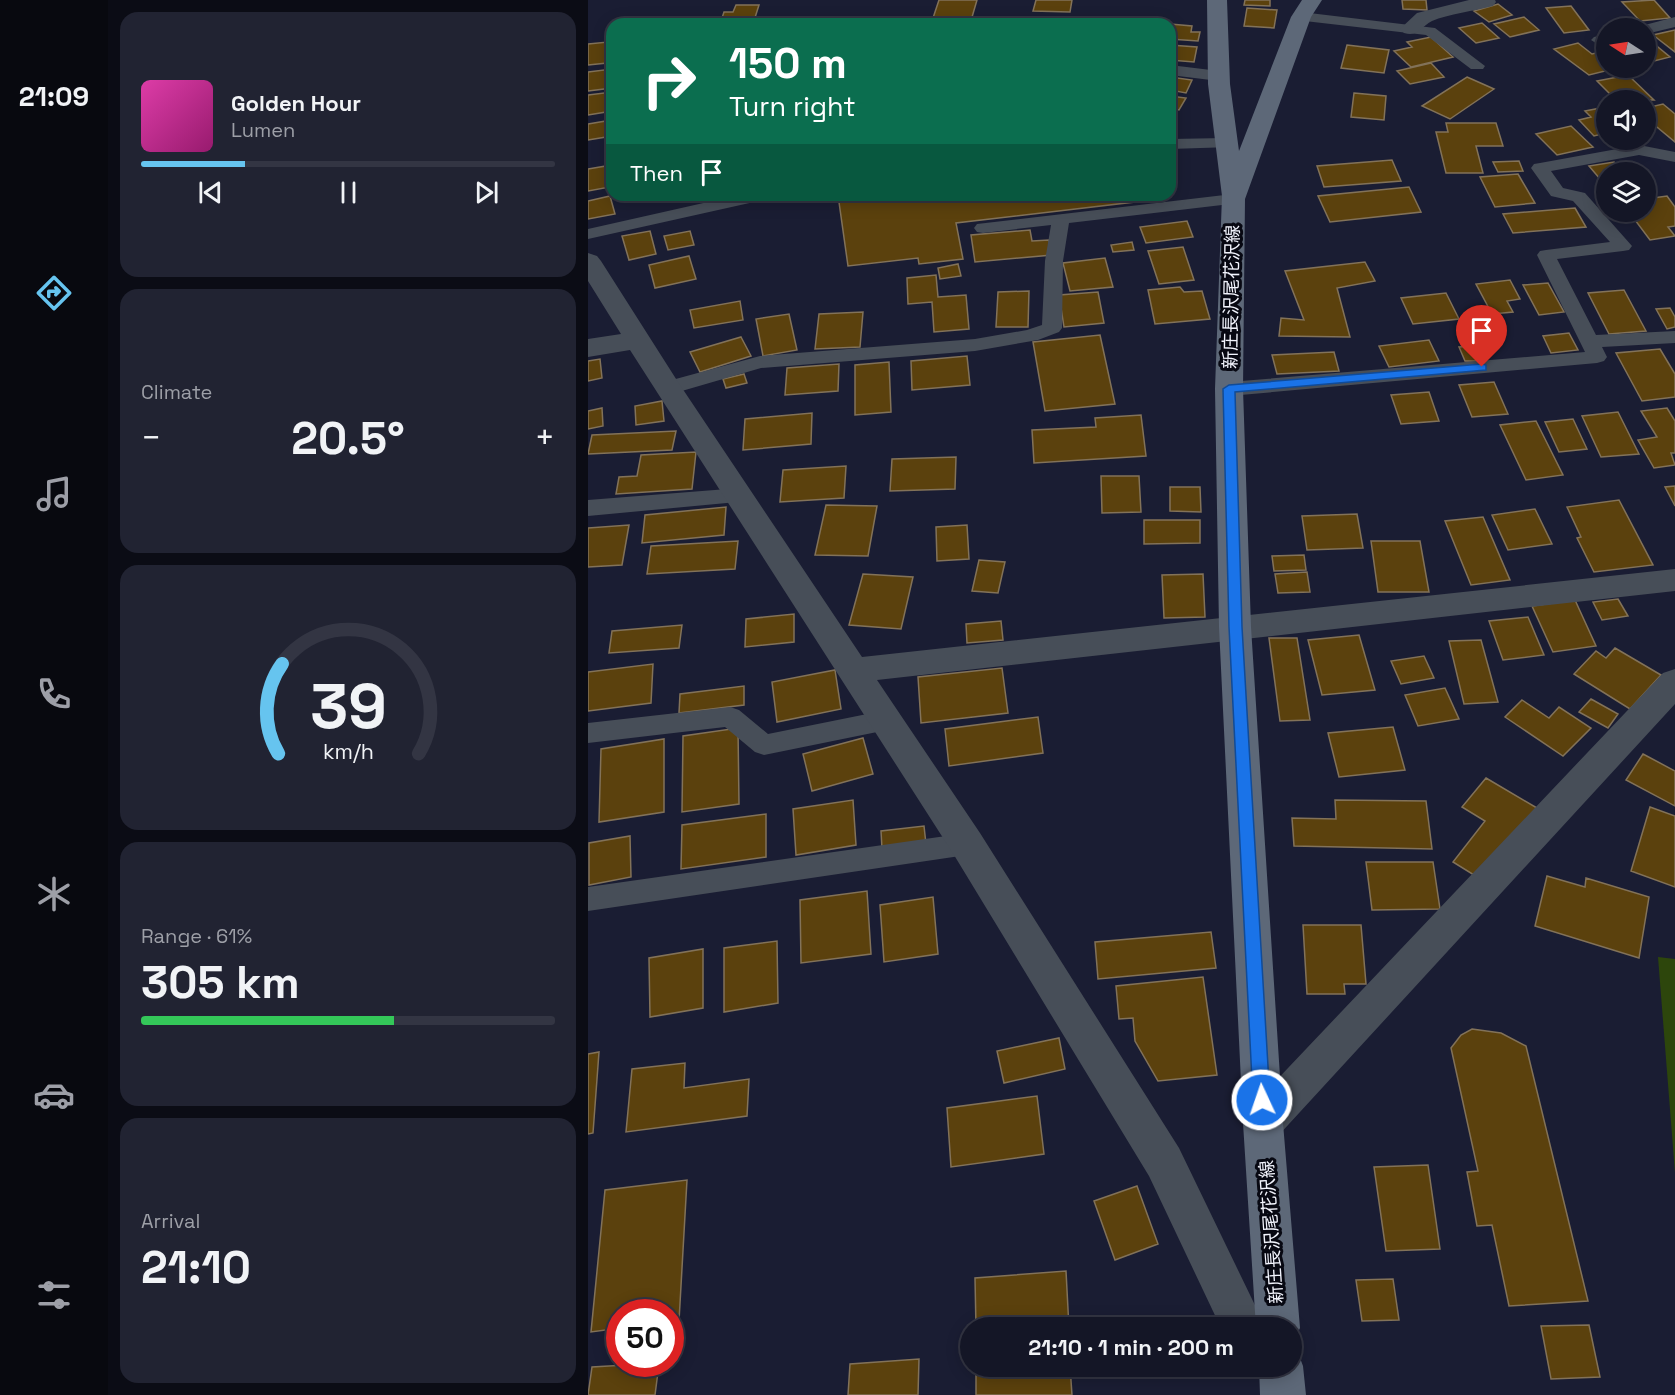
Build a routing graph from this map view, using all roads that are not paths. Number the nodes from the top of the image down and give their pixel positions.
1 (1217, 0) edge
2 (1485, 0) edge
3 (1307, 9) edge
4 (1675, 22) edge
5 (1656, 27) edge
6 (1411, 29) junction
7 (1477, 66) dead end
8 (1176, 71) edge
9 (1219, 76) junction
10 (1226, 143) junction
11 (1176, 144) edge
12 (1675, 157) edge
13 (1233, 199) junction
14 (736, 201) edge
15 (1061, 219) junction
16 (983, 228) dead end
17 (588, 234) edge
18 (588, 261) edge
19 (1675, 337) edge
20 (638, 340) junction
21 (1590, 342) junction
22 (588, 348) edge
23 (668, 388) junction
24 (1229, 389) junction
25 (740, 496) junction
26 (588, 508) edge
27 (1675, 580) edge
28 (1235, 627) junction
29 (855, 670) junction
30 (1675, 682) edge
31 (887, 720) junction
32 (588, 733) edge
33 (967, 844) junction
34 (588, 899) edge
35 (1263, 1123) junction
36 (1239, 1317) edge
37 (1277, 1317) edge
38 (1264, 1377) edge
39 (1282, 1377) edge
40 (1271, 1395) edge
41 (1283, 1395) edge

1 - 9 main road
2 - 6 street
3 - 6 lane
3 - 13 main road, 新庄長沢尾花沢線
4 - 5 lane
6 - 7 lane
8 - 9 lane
9 - 10 main road
10 - 11 lane
10 - 13 main road
12 - 21 lane
13 - 15 lane
13 - 24 main road, 新庄長沢尾花沢線
14 - 17 lane
15 - 16 lane
15 - 23 lane
18 - 20 street
19 - 21 lane
20 - 22 street
20 - 23 street
21 - 24 lane
23 - 25 street
24 - 28 main road, 新庄長沢尾花沢線
25 - 26 lane
25 - 29 street
27 - 28 street
28 - 29 street
28 - 35 main road, 新庄長沢尾花沢線
29 - 31 street
30 - 35 street
31 - 32 lane
31 - 33 street
33 - 34 lane
33 - 36 street
35 - 37 main road, 新庄長沢尾花沢線
38 - 40 street
39 - 41 main road

